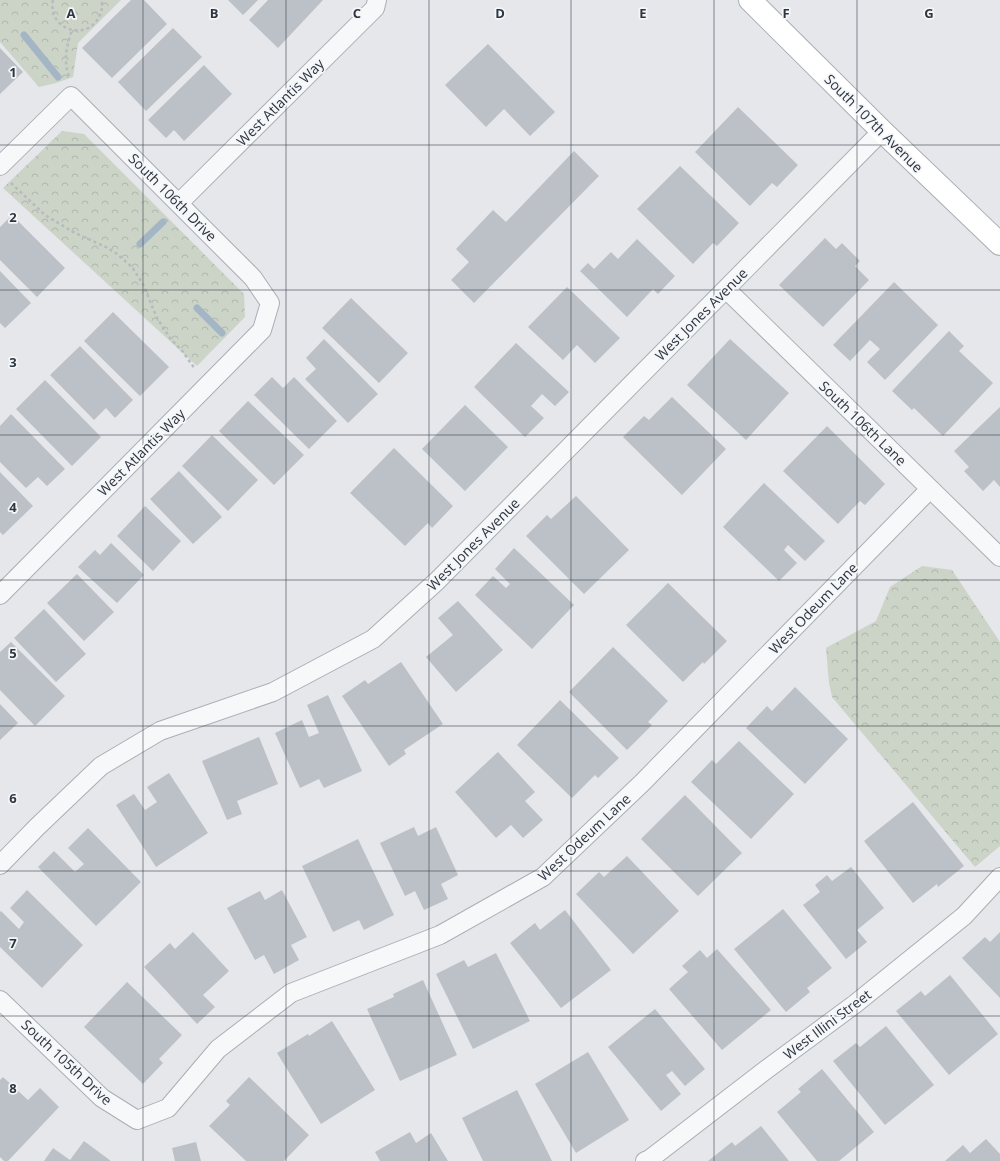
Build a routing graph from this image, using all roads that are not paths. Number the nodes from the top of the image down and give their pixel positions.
1 (377, 0) edge
2 (750, 0) edge
3 (882, 131) junction
4 (0, 166) edge
5 (179, 203) junction
6 (1000, 244) edge
7 (726, 289) junction
8 (270, 303) joint
9 (930, 489) junction
10 (1000, 557) edge
11 (0, 595) edge
12 (0, 866) edge
13 (1000, 877) edge
14 (0, 1000) edge
15 (137, 1120) joint
16 (645, 1161) edge

1 - 5 street, West Atlantis Way
2 - 3 main road, South 107th Avenue
3 - 6 main road, South 107th Avenue
3 - 7 street, West Jones Avenue
4 - 5 street, South 106th Drive
5 - 8 street, South 106th Drive
7 - 9 street, South 106th Lane
7 - 12 street, West Jones Avenue
8 - 11 street, West Atlantis Way
9 - 10 street, South 106th Lane
9 - 15 street, West Odeum Lane
13 - 16 street, West Illini Street
14 - 15 street, South 105th Drive

